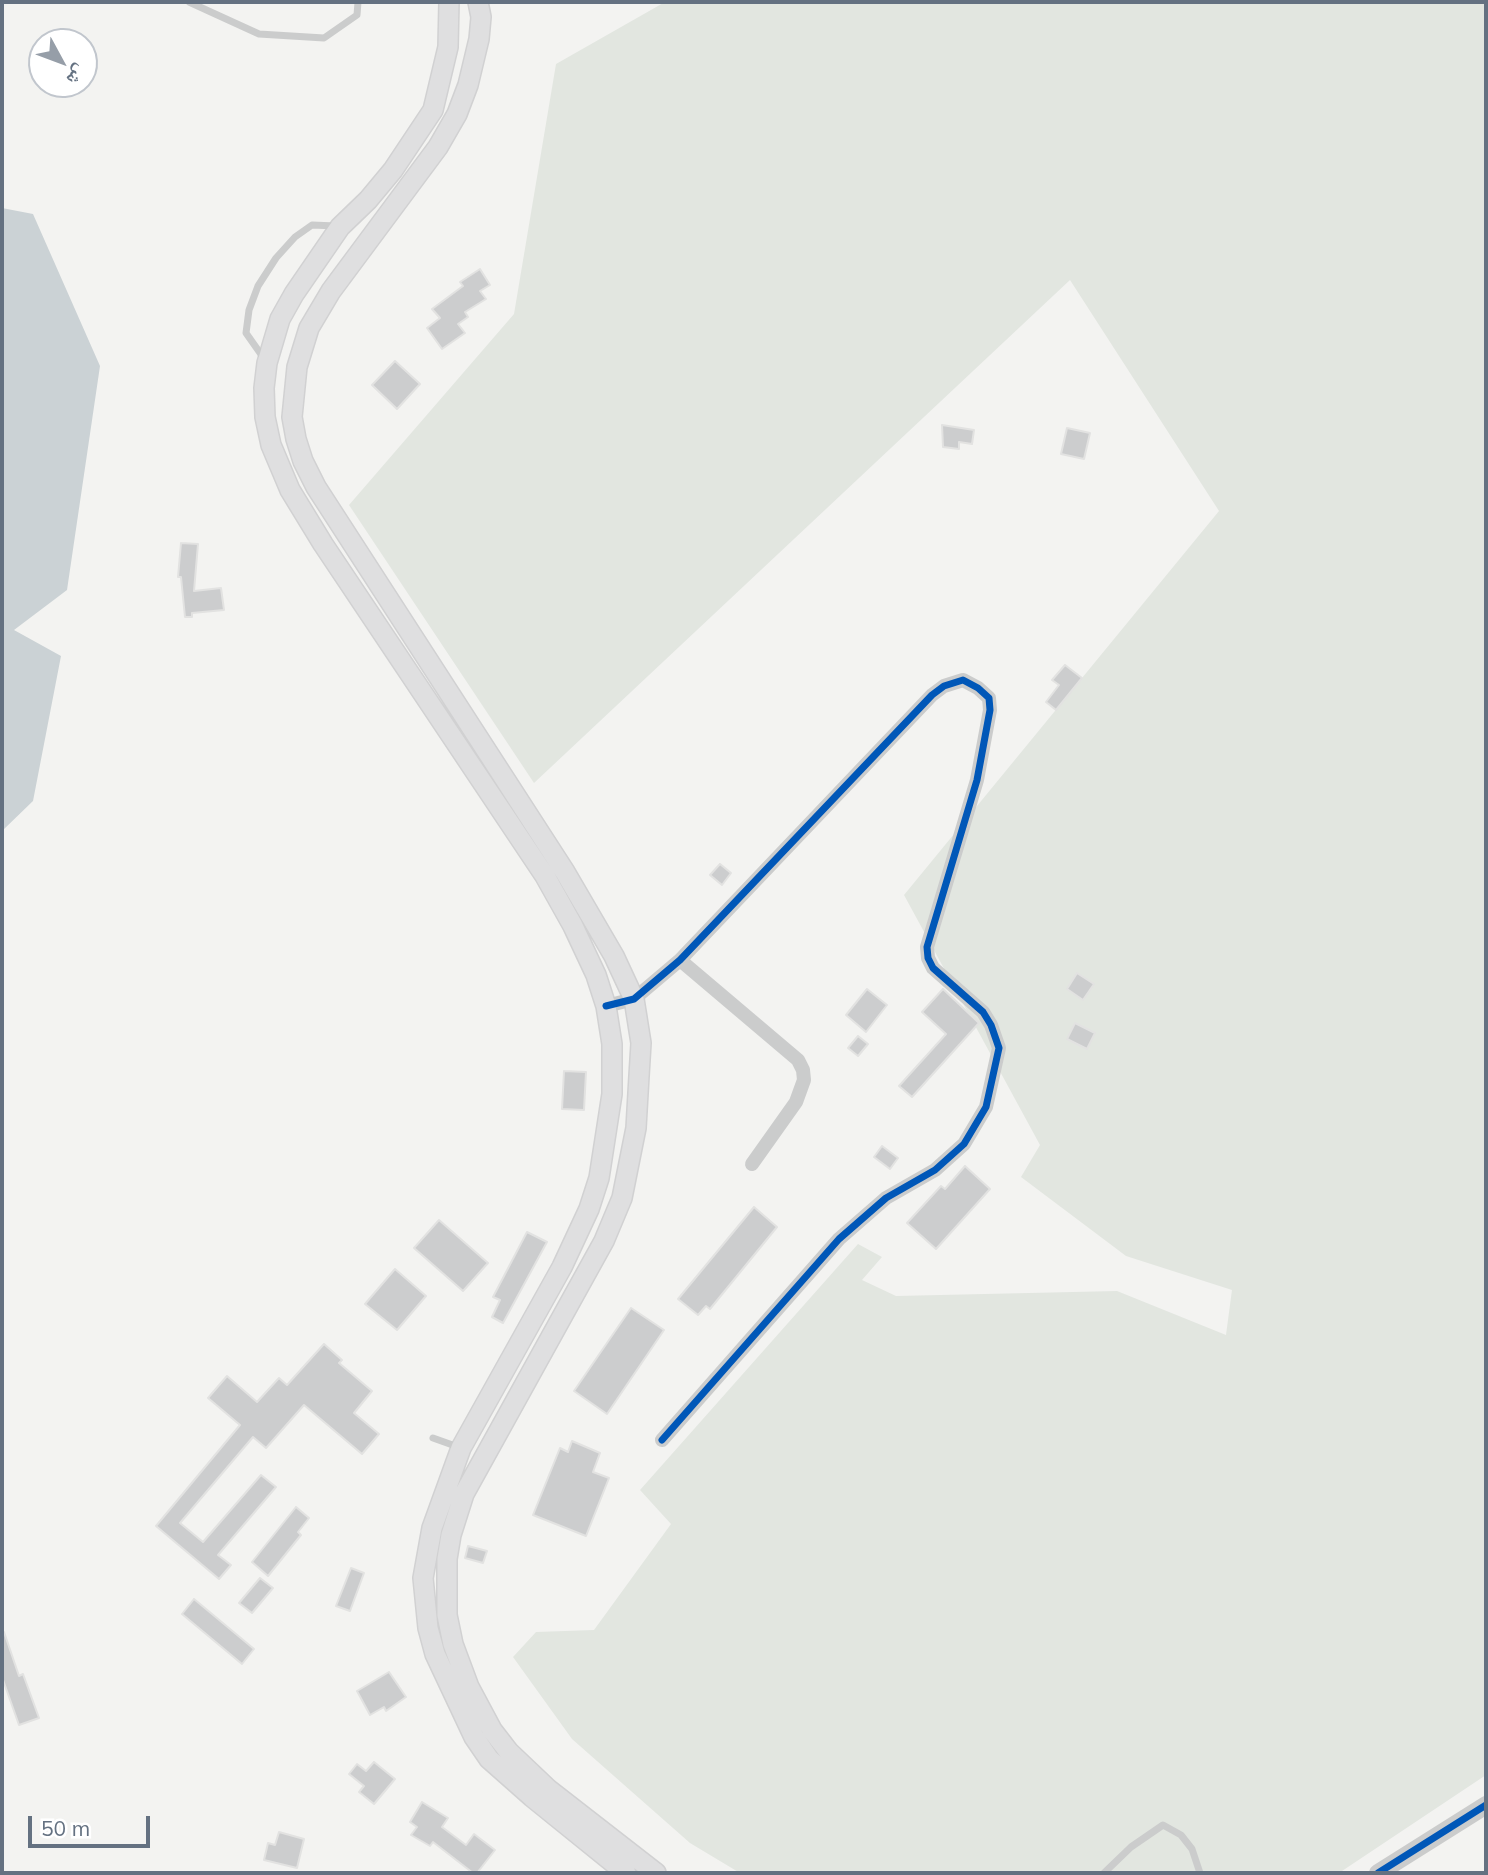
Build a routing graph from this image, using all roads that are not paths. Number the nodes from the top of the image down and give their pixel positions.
1 (189, 2) edge
2 (358, 2) edge
3 (449, 2) edge
4 (478, 2) edge
5 (340, 226) junction
6 (267, 363) junction
7 (680, 960) junction
8 (634, 999) junction
9 (606, 1006) junction
10 (752, 1164) dead end
11 (433, 1438) dead end
12 (662, 1440) dead end
13 (461, 1448) junction
14 (483, 1461) junction
15 (1486, 1805) edge
16 (626, 1873) edge
17 (656, 1873) edge
18 (1104, 1873) edge
19 (1200, 1873) edge
20 (1378, 1873) edge

1 - 2 lane
3 - 5 main road
4 - 8 main road
5 - 6 main road
5 - 6 lane
6 - 9 main road
7 - 8 street
7 - 10 street
7 - 12 street
8 - 9 street
8 - 14 main road
9 - 13 main road
11 - 13 lane
13 - 14 main road
13 - 16 main road
14 - 17 main road
15 - 20 street
18 - 19 lane

